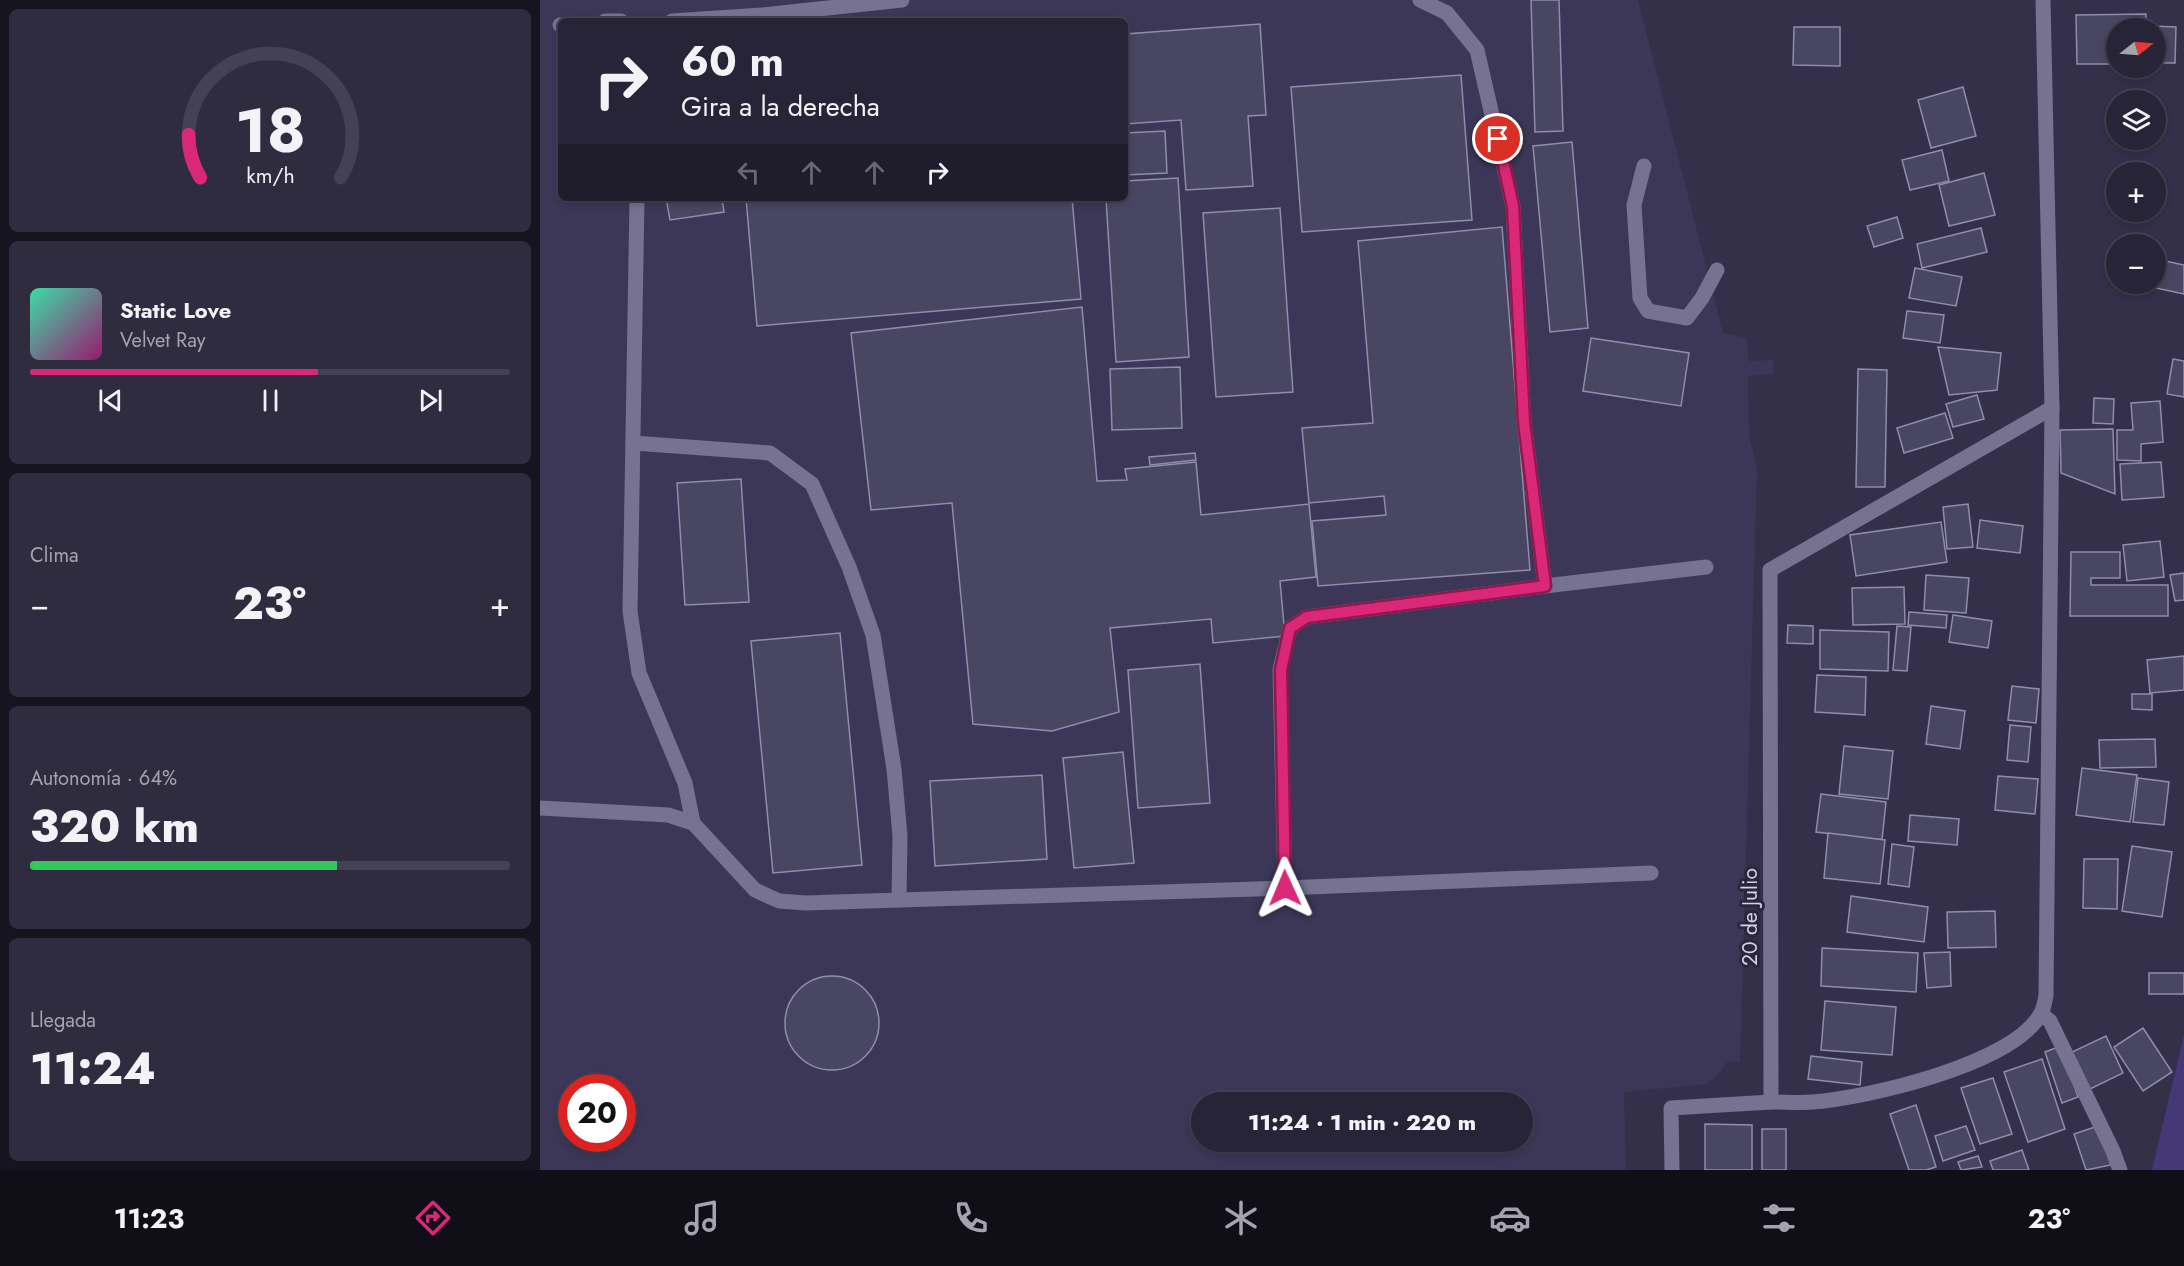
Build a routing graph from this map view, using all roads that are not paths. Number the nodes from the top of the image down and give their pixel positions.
1 (902, 0) edge
2 (1420, 0) edge
3 (2043, 0) edge
4 (717, 18) edge
5 (1644, 166) dead end
6 (637, 201) edge
7 (1717, 270) dead end
8 (2052, 408) junction
9 (633, 443) junction
10 (1706, 567) dead end
11 (1545, 586) junction
12 (540, 808) edge
13 (693, 823) junction
14 (1651, 873) dead end
15 (1285, 888) junction
16 (900, 900) junction
17 (2041, 1014) junction
18 (1771, 1102) junction
19 (1672, 1170) edge
20 (2120, 1170) edge

1 - 4 street
2 - 11 street
3 - 8 street
5 - 7 street
6 - 9 street
8 - 17 street
8 - 18 street, 20 de Julio
9 - 13 street
9 - 16 street
10 - 11 street
11 - 15 street
12 - 13 street
13 - 16 street
14 - 15 street
15 - 16 street
17 - 18 street
17 - 20 street
18 - 19 street

